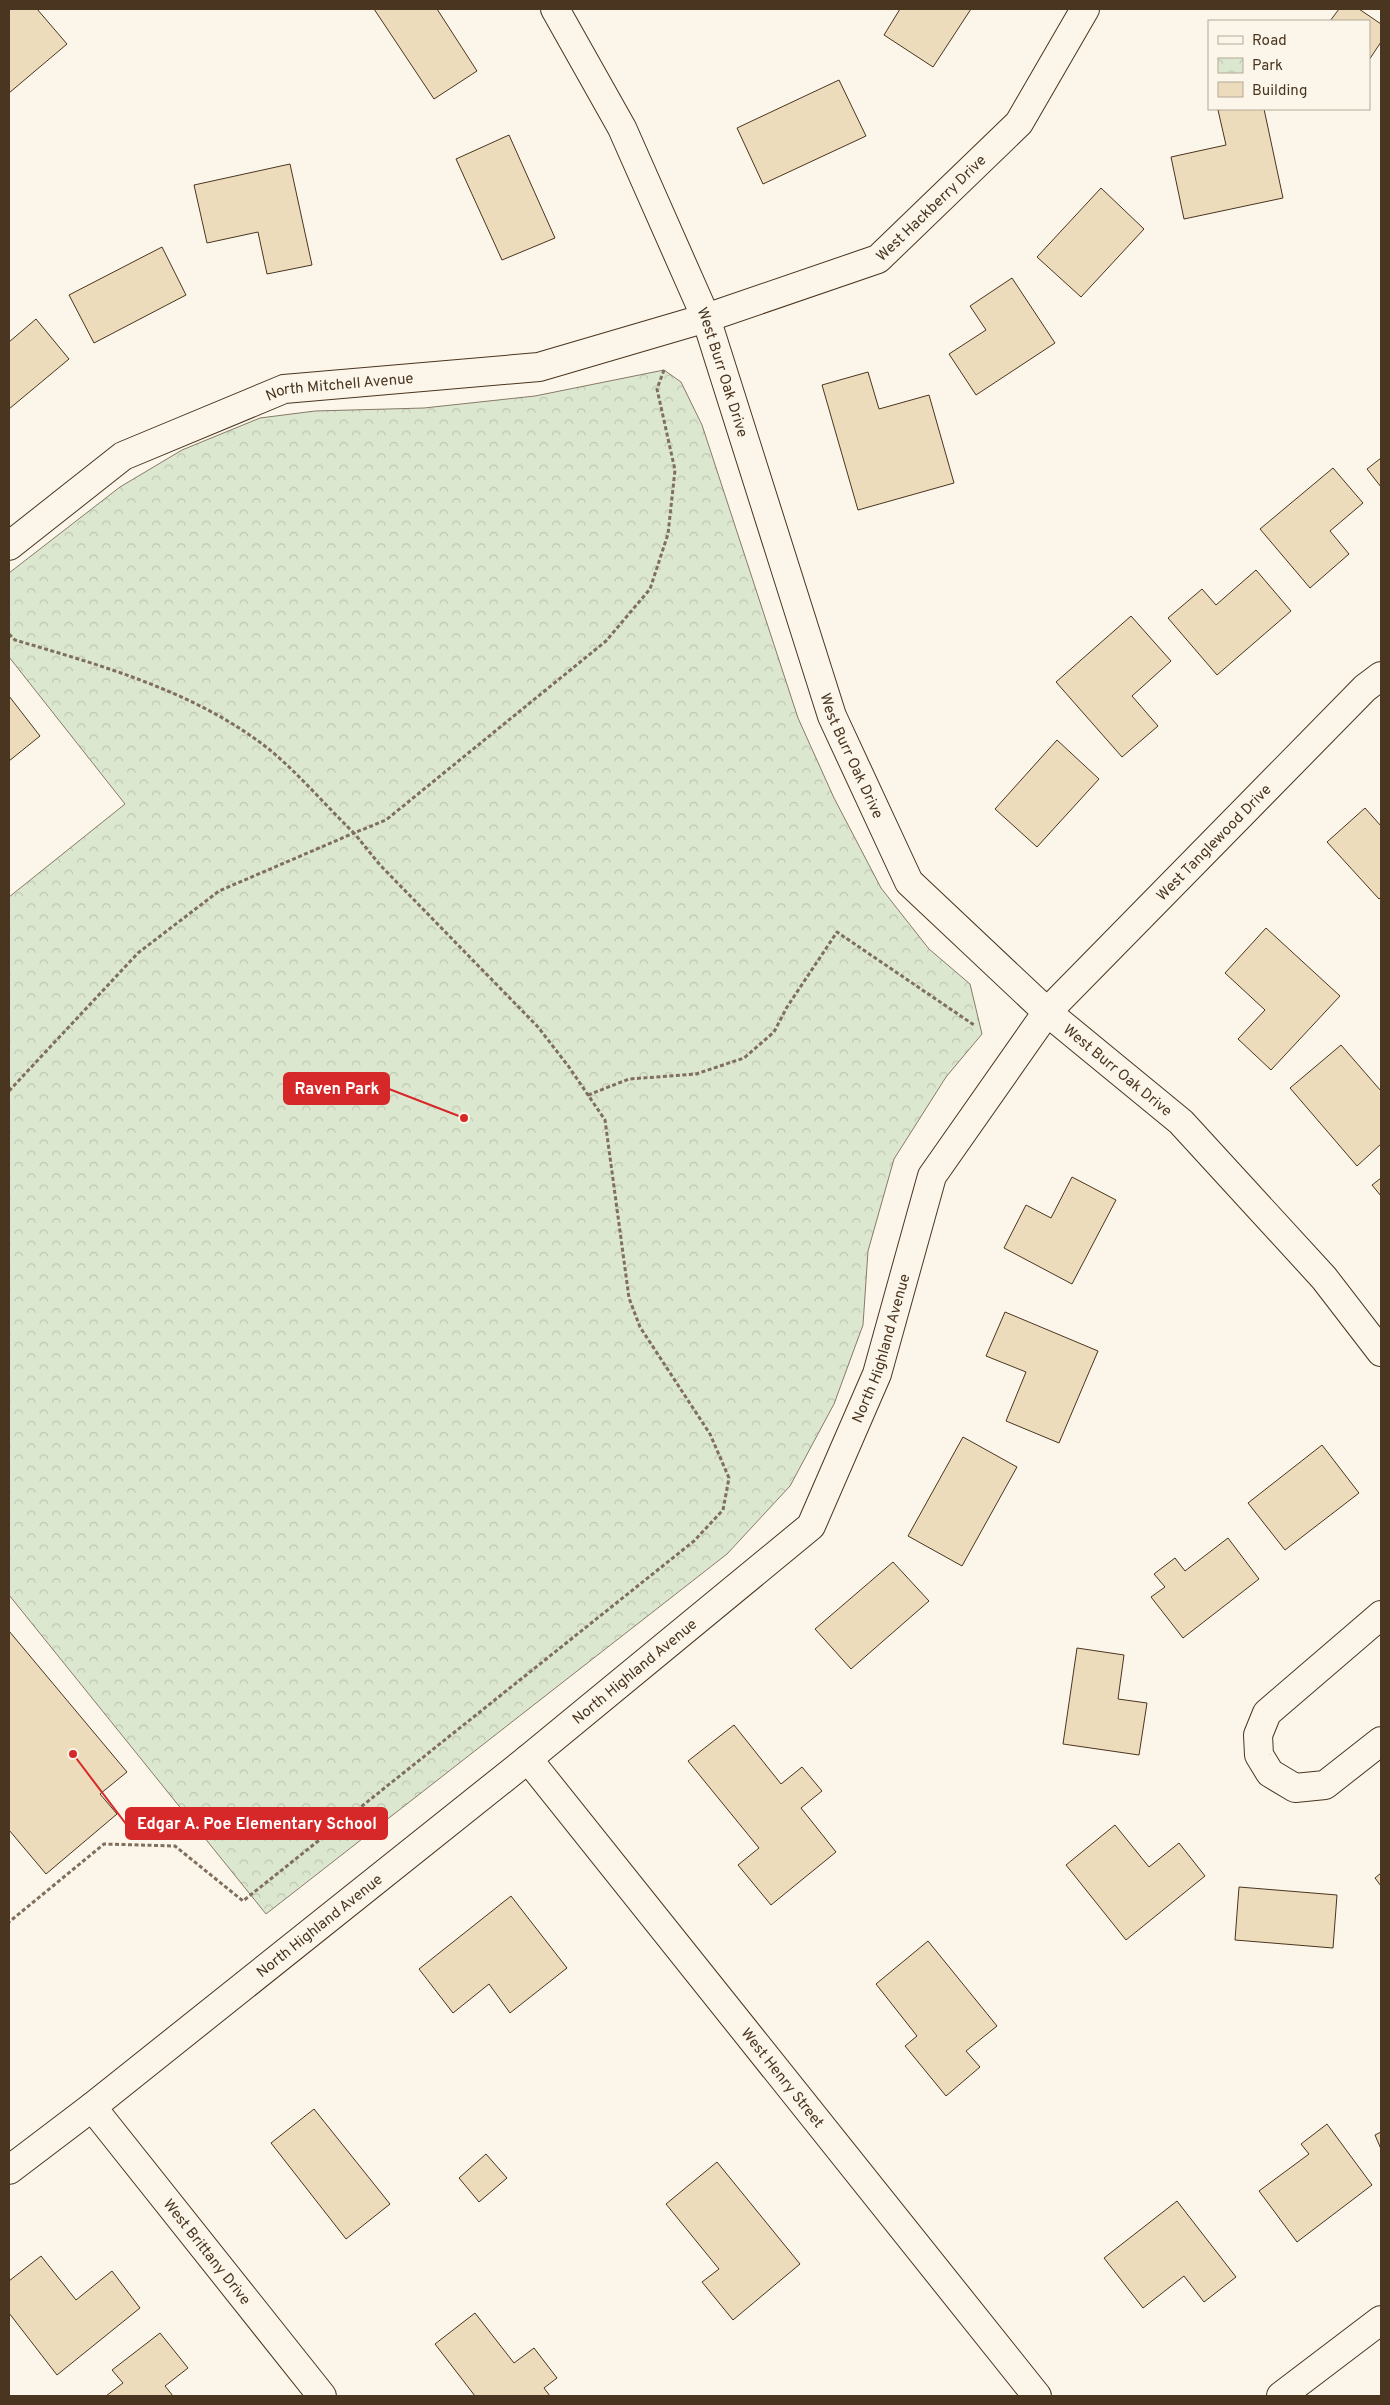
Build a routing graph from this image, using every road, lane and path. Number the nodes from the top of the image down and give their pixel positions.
1 (555, 9) edge
2 (1086, 9) edge
3 (706, 318) junction
4 (664, 370) dead end
5 (9, 546) edge
6 (9, 634) edge
7 (1381, 676) edge
8 (354, 833) junction
9 (1047, 1012) junction
10 (974, 1025) dead end
11 (9, 1091) edge
12 (588, 1094) junction
13 (1381, 1352) edge
14 (1381, 1615) edge
15 (1381, 1741) edge
16 (528, 1758) junction
17 (9, 1922) edge
18 (92, 2107) junction
19 (9, 2170) edge
20 (1381, 2320) edge
21 (322, 2396) edge
22 (1037, 2396) edge
23 (1281, 2396) edge

1 - 3 street, West Burr Oak Drive
2 - 3 street, West Hackberry Drive
3 - 5 street, North Mitchell Avenue
3 - 9 street, West Burr Oak Drive
4 - 8 path
6 - 8 path
7 - 9 street, West Tanglewood Drive
8 - 11 path
8 - 12 path
9 - 13 street, West Burr Oak Drive
9 - 16 street, North Highland Avenue
10 - 12 path
12 - 17 path
14 - 15 street
16 - 18 street, North Highland Avenue
16 - 22 street, West Henry Street
18 - 19 street, North Highland Avenue
18 - 21 street, West Brittany Drive
20 - 23 street

